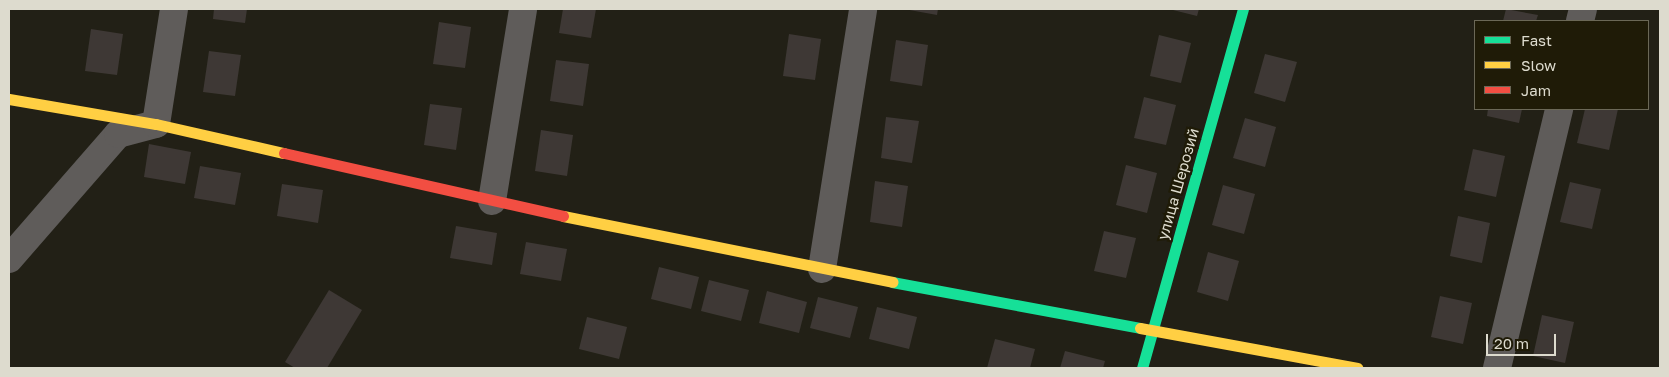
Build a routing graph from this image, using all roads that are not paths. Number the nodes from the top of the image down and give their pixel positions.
1 (174, 9) edge
2 (522, 9) edge
3 (863, 9) edge
4 (1242, 9) edge
5 (9, 99) edge
6 (1559, 110) edge
7 (156, 124) junction
8 (492, 201) junction
9 (9, 259) edge
10 (822, 268) junction
11 (1152, 331) junction
12 (1142, 368) edge
13 (1357, 368) edge
14 (1497, 368) edge

1 - 7 street
2 - 8 street
3 - 10 street
4 - 11 street, улица Шерозий
5 - 7 street
6 - 14 street
7 - 8 street
7 - 9 street
8 - 10 street
10 - 11 street
11 - 12 street, улица Шерозий
11 - 13 street

